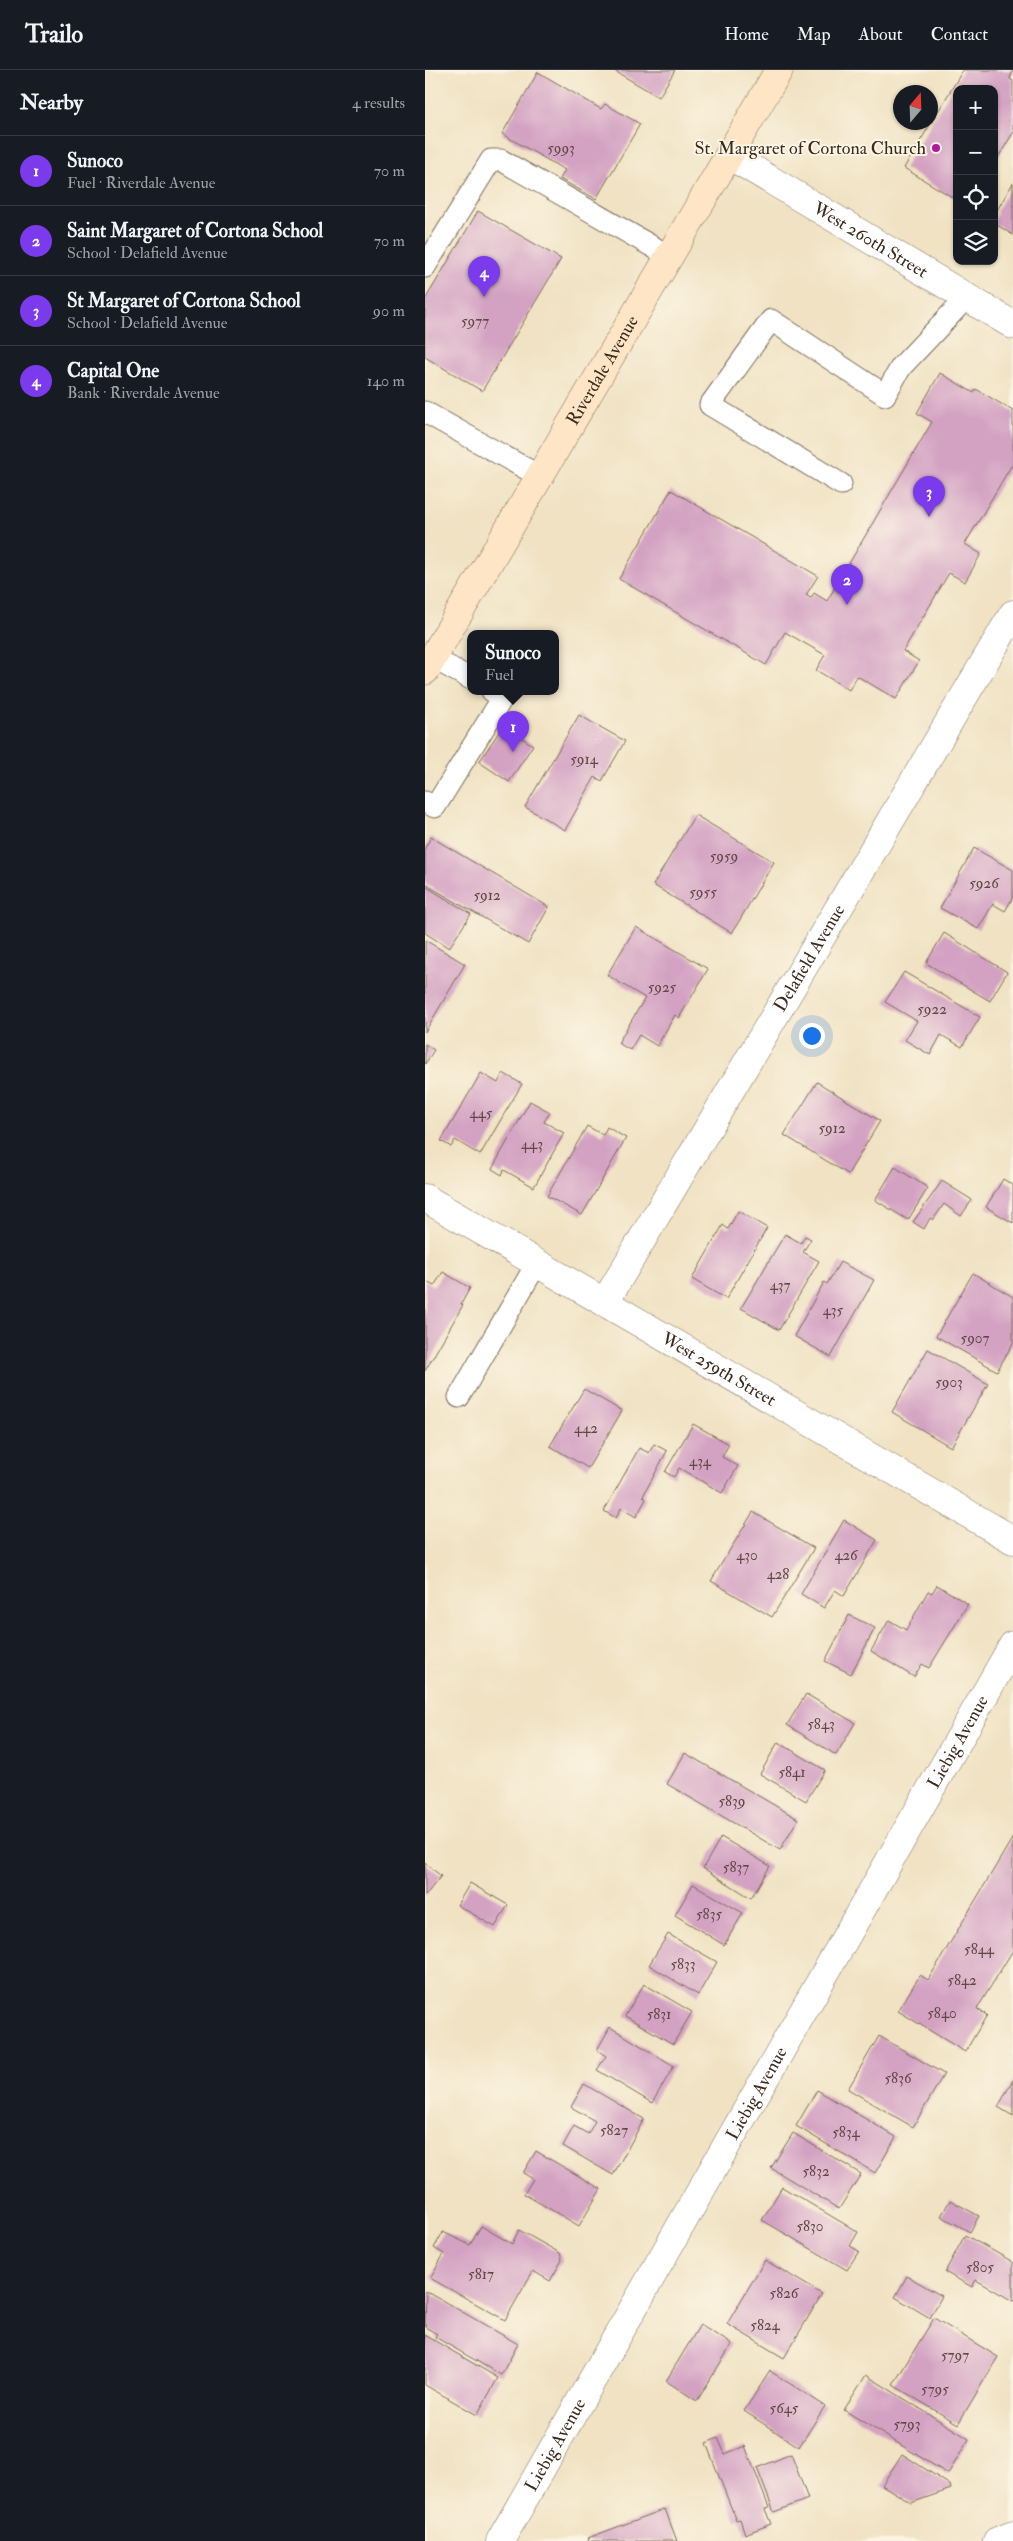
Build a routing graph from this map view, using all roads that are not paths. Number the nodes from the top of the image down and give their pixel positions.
1 (779, 70) edge
2 (729, 155) junction
3 (669, 256) junction
4 (425, 267) edge
5 (967, 297) junction
6 (1013, 325) edge
7 (425, 412) edge
8 (539, 476) junction
9 (841, 484) dead end
10 (1013, 614) edge
11 (429, 665) edge
12 (467, 678) edge
13 (499, 695) edge
14 (425, 802) edge
15 (425, 1198) edge
16 (537, 1263) junction
17 (605, 1302) junction
18 (459, 1397) dead end
19 (1013, 1540) edge
20 (1013, 1645) edge
21 (1013, 2535) edge
22 (501, 2541) edge
23 (997, 2541) edge

1 - 2 main road, Riverdale Avenue
2 - 3 main road, Riverdale Avenue
2 - 5 street, West 260th Street
3 - 4 lane
3 - 8 main road, Riverdale Avenue
5 - 6 street, West 260th Street
5 - 9 lane
7 - 8 lane
8 - 11 main road, Riverdale Avenue
10 - 17 street, Delafield Avenue
11 - 12 lane
13 - 14 lane
15 - 16 street, West 259th Street
16 - 17 street, West 259th Street
16 - 18 lane
17 - 19 street, West 259th Street
20 - 22 street, Liebig Avenue
21 - 23 street

